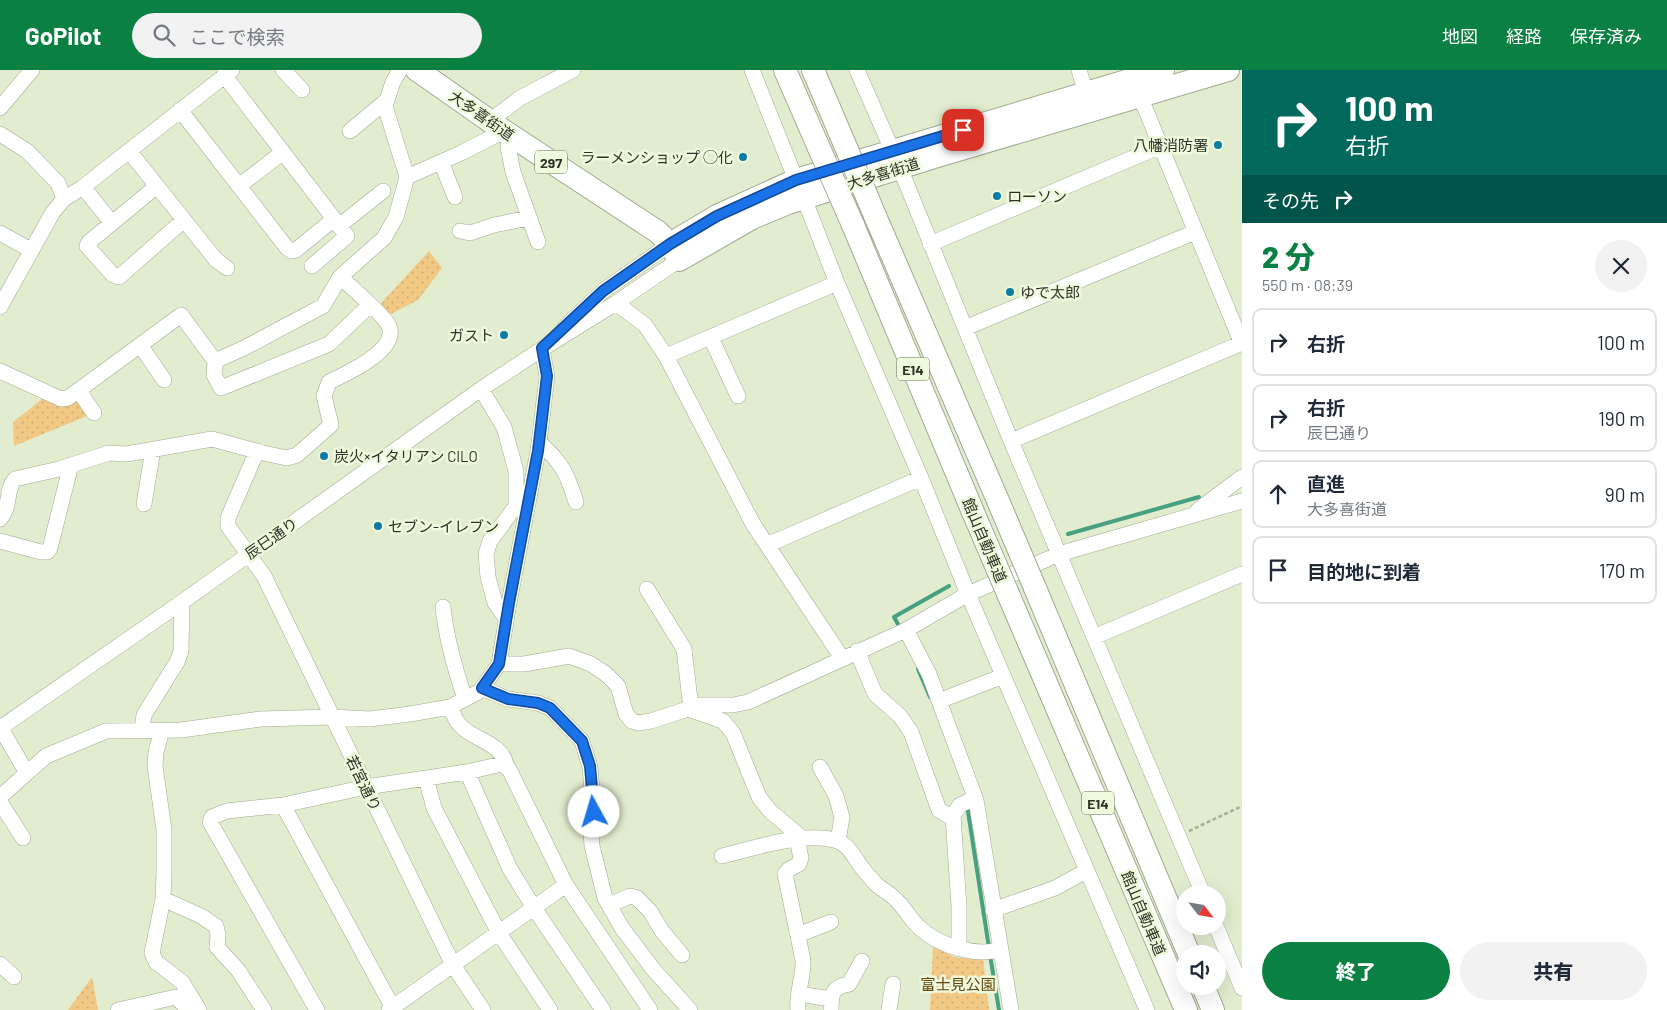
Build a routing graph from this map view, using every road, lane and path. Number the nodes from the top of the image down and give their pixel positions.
1 (32, 70) edge
2 (283, 70) edge
3 (400, 70) edge
4 (417, 70) edge
5 (573, 70) edge
6 (752, 70) edge
7 (785, 70) edge
8 (813, 70) edge
9 (857, 70) edge
10 (1078, 70) edge
11 (1163, 70) edge
12 (1228, 70) edge
13 (228, 73) edge
14 (302, 90) dead end
15 (1086, 93) junction
16 (1140, 96) junction
17 (386, 101) junction
18 (0, 108) edge
19 (180, 110) junction
20 (502, 129) junction
21 (350, 131) dead end
22 (0, 134) edge
23 (1161, 146) junction
24 (129, 151) junction
25 (283, 152) junction
26 (896, 160) junction
27 (442, 162) junction
28 (408, 177) junction
29 (157, 186) junction
30 (239, 186) junction
31 (83, 187) junction
32 (800, 189) junction
33 (383, 191) dead end
34 (456, 197) dead end
35 (64, 199) junction
36 (529, 218) junction
37 (184, 220) junction
38 (112, 222) junction
39 (340, 227) junction
40 (460, 231) dead end
41 (1195, 232) junction
42 (0, 233) edge
43 (538, 242) dead end
44 (930, 244) junction
45 (31, 250) junction
46 (675, 252) junction
47 (312, 266) dead end
48 (227, 268) dead end
49 (340, 277) junction
50 (838, 283) junction
51 (1, 303) edge
52 (616, 303) junction
53 (370, 305) junction
54 (965, 328) junction
55 (711, 338) junction
56 (1242, 344) edge
57 (140, 345) junction
58 (542, 348) junction
59 (666, 356) junction
60 (215, 361) junction
61 (0, 371) edge
62 (164, 380) dead end
63 (481, 389) junction
64 (78, 391) junction
65 (738, 396) dead end
66 (94, 413) dead end
67 (1011, 441) junction
68 (539, 442) junction
69 (153, 449) junction
70 (256, 451) junction
71 (71, 465) junction
72 (1242, 477) edge
73 (921, 478) junction
74 (1242, 501) edge
75 (576, 502) dead end
76 (144, 504) dead end
77 (1190, 516) junction
78 (0, 519) edge
79 (0, 541) edge
80 (767, 545) junction
81 (250, 553) junction
82 (1059, 554) junction
83 (1242, 574) edge
84 (647, 589) dead end
85 (968, 594) junction
86 (182, 602) junction
87 (443, 607) dead end
88 (506, 618) junction
89 (906, 630) junction
90 (1094, 637) junction
91 (857, 651) junction
92 (842, 658) junction
93 (499, 664) junction
94 (1003, 676) junction
95 (482, 688) junction
96 (465, 699) junction
97 (939, 701) junction
98 (450, 707) junction
99 (690, 709) junction
100 (332, 717) junction
101 (0, 727) edge
102 (142, 730) junction
103 (162, 730) junction
104 (820, 767) dead end
105 (507, 768) junction
106 (467, 772) junction
107 (27, 773) junction
108 (426, 778) junction
109 (366, 787) junction
110 (0, 797) edge
111 (975, 798) junction
112 (0, 802) edge
113 (283, 805) junction
114 (1242, 806) edge
115 (952, 818) junction
116 (1178, 835) junction
117 (23, 838) dead end
118 (799, 838) junction
119 (838, 841) junction
120 (722, 856) dead end
121 (1086, 871) junction
122 (566, 885) junction
123 (1199, 885) edge
124 (163, 900) junction
125 (609, 904) junction
126 (534, 908) junction
127 (993, 910) junction
128 (831, 922) dead end
129 (499, 933) junction
130 (798, 935) junction
131 (1220, 935) edge
132 (1185, 945) edge
133 (959, 948) junction
134 (1000, 950) junction
135 (682, 954) dead end
136 (862, 961) dead end
137 (0, 964) edge
138 (453, 965) junction
139 (14, 976) dead end
140 (893, 984) dead end
141 (1242, 988) edge
142 (799, 994) junction
143 (1206, 995) edge
144 (831, 1004) edge
145 (392, 1009) edge
146 (118, 1010) edge
147 (187, 1010) edge
148 (199, 1010) edge
149 (264, 1010) edge
150 (317, 1010) edge
151 (483, 1010) edge
152 (550, 1010) edge
153 (602, 1010) edge
154 (650, 1010) edge
155 (690, 1010) edge
156 (797, 1010) edge
157 (889, 1010) edge
158 (1011, 1010) edge
159 (1147, 1010) edge
160 (1186, 1010) edge
161 (1212, 1010) edge

1 - 18 street
2 - 14 street
3 - 17 street
4 - 20 highway, 大多喜街道 / 297
5 - 20 street
6 - 32 street
7 - 160 highway, 館山自動車道 / E14, bridge
8 - 132 highway, 館山自動車道 / E14, bridge
9 - 26 street
10 - 15 street
11 - 15 highway, 大多喜街道
12 - 16 highway, 大多喜街道
13 - 19 street
13 - 25 street
15 - 26 highway, 大多喜街道
16 - 23 street
16 - 26 highway, 大多喜街道
17 - 21 street
17 - 28 street
19 - 24 street
19 - 30 street
20 - 27 street
20 - 36 street
20 - 46 highway, 大多喜街道 / 297
22 - 35 street
23 - 41 street
23 - 44 street
24 - 29 street
24 - 31 street
25 - 30 street
25 - 39 street
26 - 32 highway, 大多喜街道
26 - 44 street
27 - 28 street
27 - 34 street
28 - 49 street
29 - 37 street
29 - 38 street
30 - 39 street
31 - 35 street
31 - 38 street
32 - 46 highway, 大多喜街道
32 - 50 street
33 - 39 street
35 - 45 street
36 - 40 street
36 - 43 street
37 - 38 street
37 - 48 street
39 - 47 street
41 - 54 street
41 - 56 street
42 - 45 street
44 - 54 street
45 - 51 street
46 - 52 street, 辰巳通り
46 - 58 street, 辰巳通り
49 - 53 street
49 - 60 street
50 - 55 street
50 - 73 street
52 - 58 street, 辰巳通り
52 - 59 street
53 - 60 street
53 - 70 street
54 - 67 street
55 - 59 street
55 - 65 street
56 - 67 street
57 - 60 street
57 - 62 street
57 - 64 street
58 - 63 street, 辰巳通り
58 - 68 street
59 - 80 street
61 - 64 street
63 - 81 street, 辰巳通り
63 - 88 street
64 - 66 street
67 - 82 street
68 - 75 street
68 - 88 street
69 - 70 street
69 - 71 street
69 - 76 street
70 - 81 street, 若宮通り
71 - 78 street
71 - 79 street
72 - 77 street
73 - 80 street
73 - 85 street
74 - 77 street
77 - 82 street
80 - 92 street
81 - 86 street, 辰巳通り
81 - 100 street, 若宮通り
82 - 85 street
82 - 90 street
83 - 90 street
84 - 99 street
85 - 89 street
85 - 94 street
86 - 101 street, 辰巳通り
86 - 102 street
87 - 96 street
88 - 93 street
89 - 91 street
89 - 97 street
90 - 116 street
91 - 92 street
91 - 115 street
92 - 99 street
93 - 95 street
93 - 99 street
94 - 97 street
94 - 121 street
95 - 96 street
95 - 125 street
96 - 98 street
97 - 111 street
98 - 100 street
98 - 105 street
99 - 118 street
100 - 103 street
100 - 109 street, 若宮通り
101 - 107 street
102 - 103 street
102 - 107 street
103 - 124 street
104 - 119 street
105 - 106 street
105 - 122 street
106 - 108 street
106 - 126 street
107 - 110 street
108 - 109 street
108 - 129 street
109 - 113 street
109 - 138 street, 若宮通り
111 - 115 street
111 - 127 street
112 - 117 street
113 - 145 street
113 - 150 street
114 - 116 path
115 - 133 street
116 - 123 street
118 - 119 street
118 - 120 street
118 - 130 street
119 - 133 street
121 - 127 street
121 - 159 street
122 - 126 street
122 - 154 street
124 - 148 street
124 - 149 street
125 - 135 street
125 - 155 street
126 - 129 street
126 - 153 street
127 - 134 street
128 - 130 street
129 - 138 street
129 - 152 street
130 - 142 street
131 - 141 street
133 - 134 street
134 - 158 street
136 - 144 street
137 - 139 street
138 - 145 street
138 - 151 street, 若宮通り
140 - 157 street
142 - 144 street
142 - 156 street
143 - 161 highway
146 - 147 street

